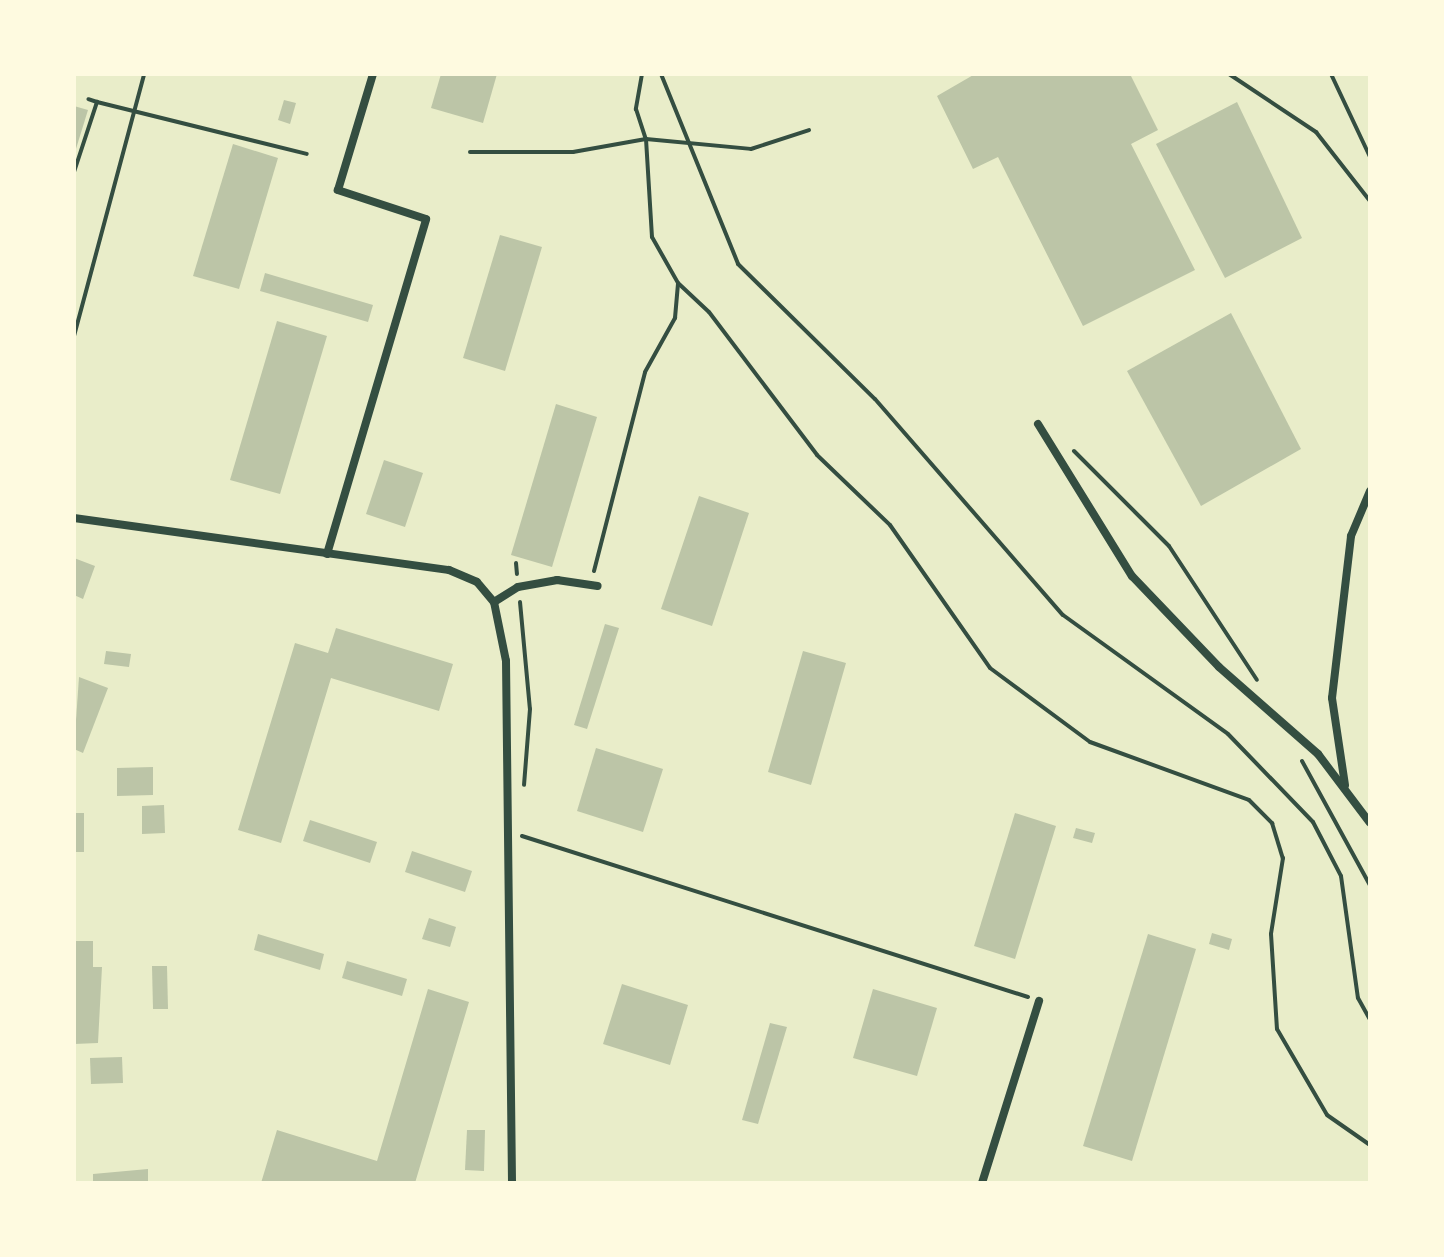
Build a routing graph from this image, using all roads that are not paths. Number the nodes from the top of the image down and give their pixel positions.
1 (373, 74) edge
2 (1038, 424) dead end
3 (1370, 491) edge
4 (74, 518) edge
5 (327, 554) junction
6 (594, 585) road end
7 (494, 602) junction
8 (1345, 786) junction
9 (1370, 823) edge
10 (1039, 1001) road end
11 (512, 1183) edge
12 (982, 1183) edge

1 - 5 street
2 - 8 street
3 - 8 street
4 - 5 street
5 - 7 street
6 - 7 street
7 - 11 street
8 - 9 street
10 - 12 street

